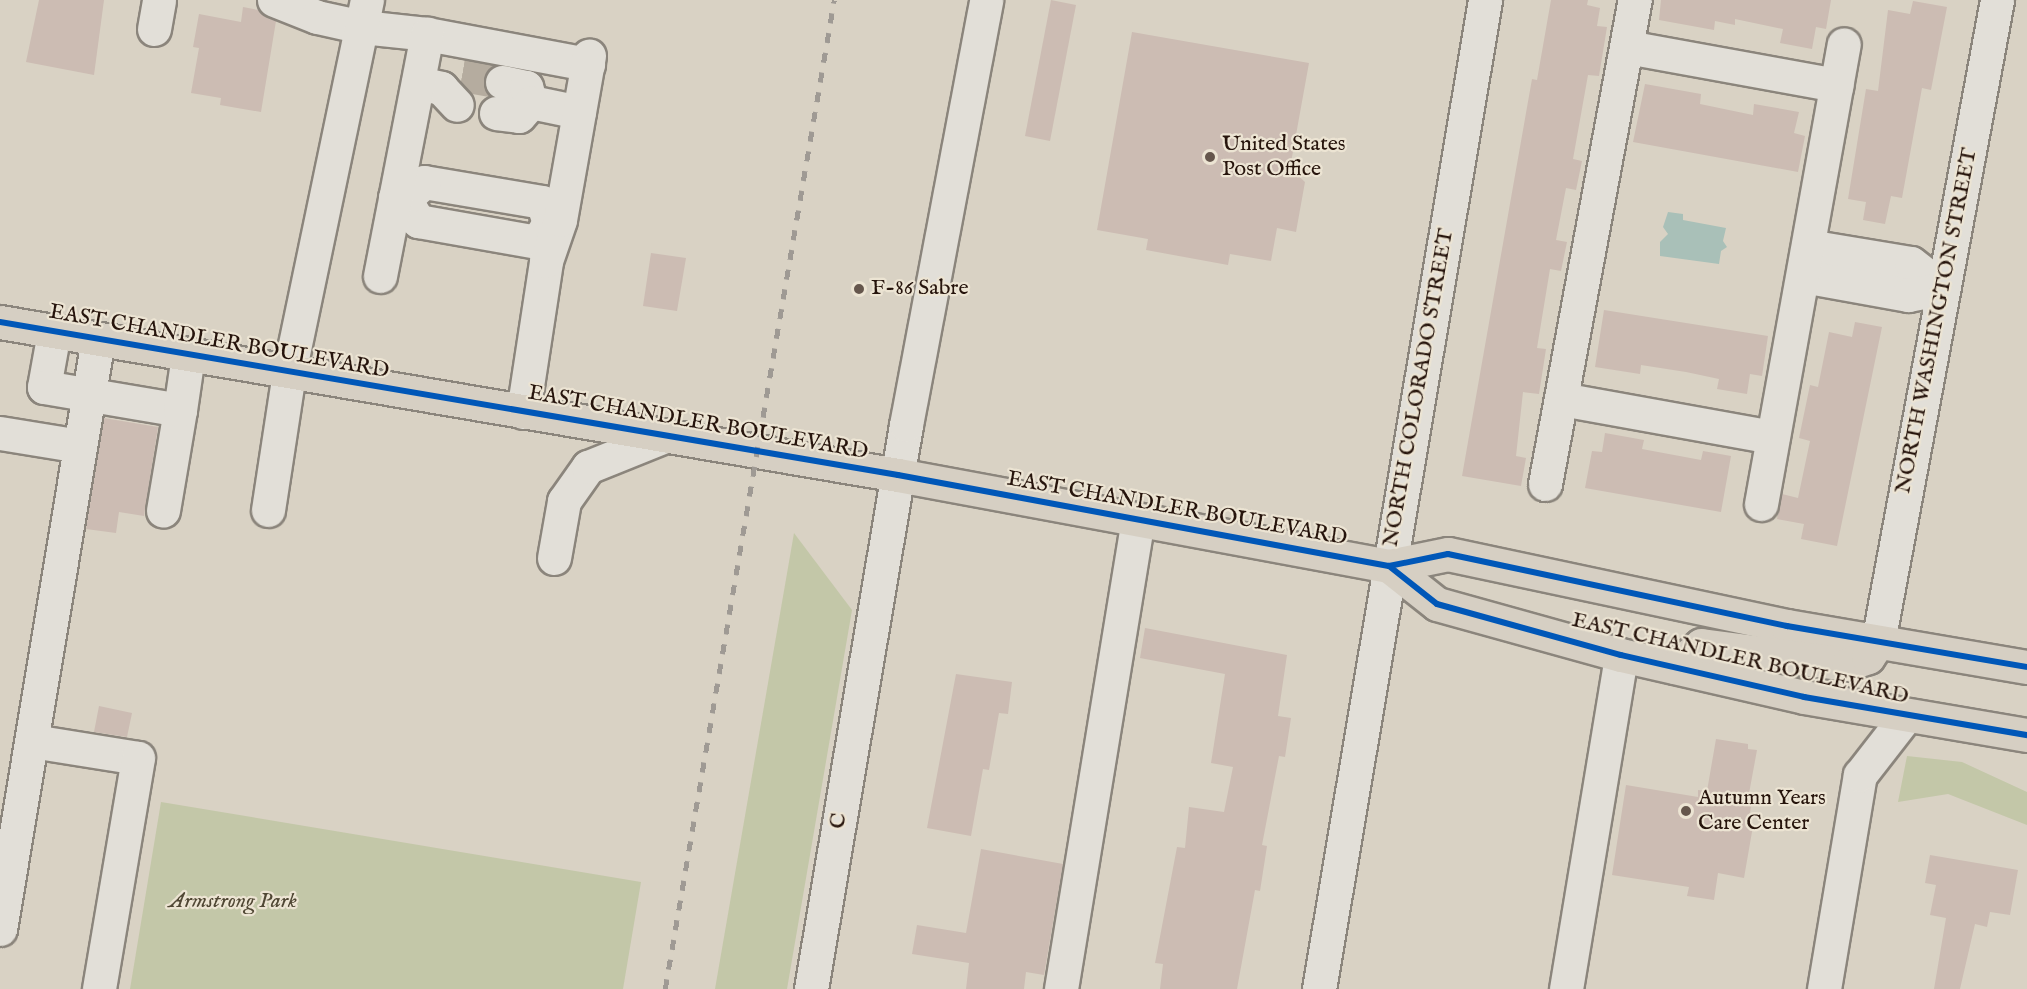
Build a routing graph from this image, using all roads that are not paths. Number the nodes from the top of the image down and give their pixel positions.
1 (274, 0) edge
2 (986, 0) edge
3 (1485, 0) edge
4 (1635, 0) edge
5 (1997, 0) edge
6 (364, 14) edge
7 (427, 34) junction
8 (1844, 44) dead end
9 (1627, 47) junction
10 (1837, 85) junction
11 (499, 97) tunnel mouth
12 (579, 112) junction
13 (400, 198) junction
14 (556, 221) junction
15 (1805, 261) junction
16 (380, 276) dead end
17 (1943, 288) junction
18 (0, 322) edge
19 (54, 332) junction
20 (98, 339) junction
21 (188, 355) junction
22 (289, 373) junction
23 (44, 387) junction
24 (89, 394) junction
25 (1561, 399) junction
26 (180, 410) junction
27 (523, 412) junction
28 (0, 433) edge
29 (664, 436) junction
30 (1773, 437) junction
31 (35, 439) junction
32 (80, 447) junction
33 (898, 475) junction
34 (1545, 484) dead end
35 (1761, 504) dead end
36 (268, 510) dead end
37 (163, 511) dead end
38 (1138, 519) junction
39 (554, 558) dead end
40 (1389, 567) junction
41 (1878, 642) junction
42 (1621, 655) junction
43 (1675, 667) junction
44 (2027, 667) edge
45 (1906, 716) junction
46 (2027, 735) edge
47 (32, 741) junction
48 (0, 929) edge
49 (99, 989) edge
50 (811, 989) edge
51 (1061, 989) edge
52 (1319, 989) edge
53 (1566, 989) edge
54 (1824, 989) edge

1 - 6 street
2 - 33 street, C
3 - 40 street, NORTH COLORADO STREET
4 - 9 street
5 - 17 street, NORTH WASHINGTON STREET
6 - 7 street
6 - 22 street
7 - 12 street
7 - 13 street
8 - 10 street
9 - 10 street
9 - 25 street
10 - 15 street
11 - 12 street
12 - 14 street
13 - 14 street
13 - 16 street
14 - 27 street
15 - 17 street
15 - 30 street
17 - 41 street, NORTH WASHINGTON STREET
18 - 19 main road, EAST CHANDLER BOULEVARD
19 - 20 main road, EAST CHANDLER BOULEVARD
19 - 23 street
20 - 21 main road, EAST CHANDLER BOULEVARD
20 - 24 street
21 - 22 main road, EAST CHANDLER BOULEVARD
21 - 26 street
22 - 27 main road, EAST CHANDLER BOULEVARD
22 - 36 street
23 - 24 street
23 - 31 street
24 - 26 street
24 - 32 street
25 - 30 street
25 - 34 street
26 - 37 street
27 - 29 main road, EAST CHANDLER BOULEVARD
28 - 31 street
29 - 33 main road, EAST CHANDLER BOULEVARD
29 - 39 street
30 - 35 street
31 - 32 street
32 - 47 street
33 - 38 main road, EAST CHANDLER BOULEVARD
33 - 50 street, C
38 - 40 main road, EAST CHANDLER BOULEVARD
38 - 51 street
40 - 41 main road, EAST CHANDLER BOULEVARD
40 - 42 main road, EAST CHANDLER BOULEVARD
40 - 52 street, NORTH COLORADO STREET
41 - 43 main road
41 - 44 main road, EAST CHANDLER BOULEVARD
42 - 43 main road, EAST CHANDLER BOULEVARD
42 - 53 street
43 - 45 main road, EAST CHANDLER BOULEVARD
45 - 46 main road, EAST CHANDLER BOULEVARD
45 - 54 street
47 - 48 street
47 - 49 street

